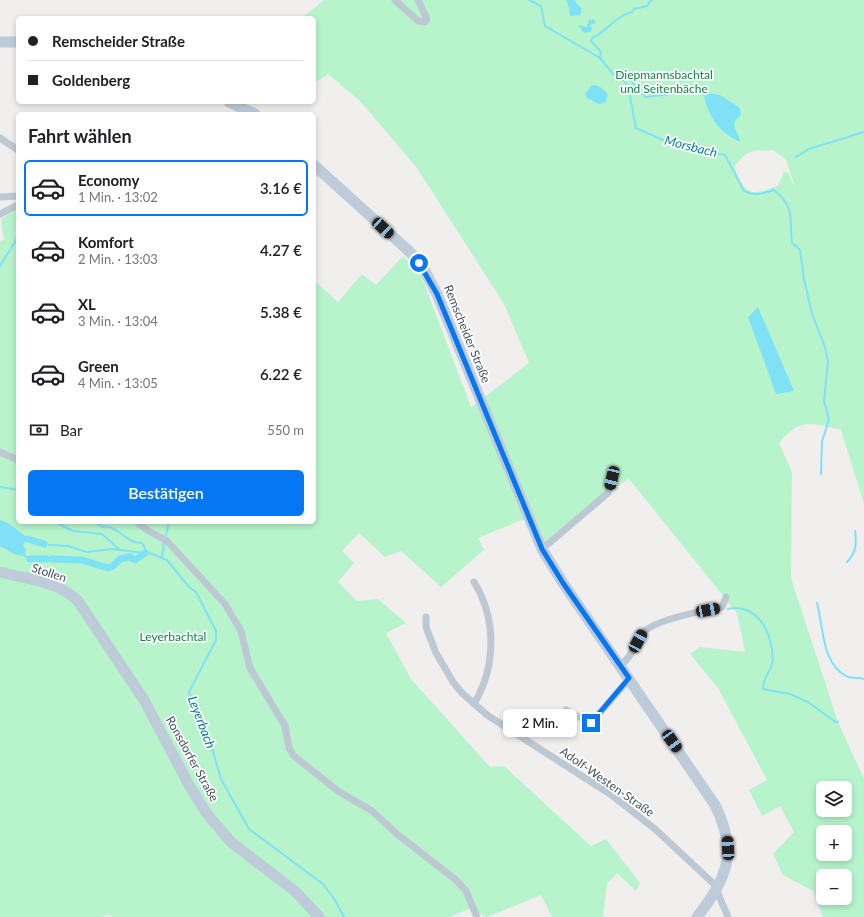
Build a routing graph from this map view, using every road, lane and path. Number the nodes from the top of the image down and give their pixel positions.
1 (395, 0) edge
2 (418, 0) edge
3 (0, 42) edge
4 (16, 42) edge
5 (233, 104) edge
6 (251, 112) edge
7 (0, 138) edge
8 (16, 149) edge
9 (316, 167) edge
10 (16, 196) edge
11 (0, 197) edge
12 (16, 206) edge
13 (0, 214) edge
14 (0, 452) edge
15 (16, 459) edge
16 (612, 478) dead end
17 (140, 524) edge
18 (542, 549) junction
19 (0, 572) edge
20 (474, 582) dead end
21 (726, 597) dead end
22 (426, 617) dead end
23 (110, 648) joint
24 (620, 666) junction
25 (629, 678) junction
26 (474, 704) junction
27 (566, 710) dead end
28 (717, 889) junction
29 (319, 917) edge
30 (477, 917) edge
31 (697, 917) edge
32 (728, 917) edge

1 - 2 street
3 - 4 main road
5 - 6 main road
7 - 8 street
9 - 18 main road, Remscheider Straße
10 - 11 street
12 - 13 street
14 - 15 street
16 - 18 street
17 - 30 street
18 - 24 main road, Remscheider Straße
19 - 23 main road, Stollen
20 - 26 street
21 - 24 street
22 - 26 street, Adolf-Westen-Straße
23 - 29 main road, Ronsdorfer Straße
24 - 25 main road, Remscheider Straße
25 - 27 street
25 - 28 main road, Remscheider Straße
26 - 28 street, Adolf-Westen-Straße
28 - 31 main road, Remscheider Straße
28 - 32 street

